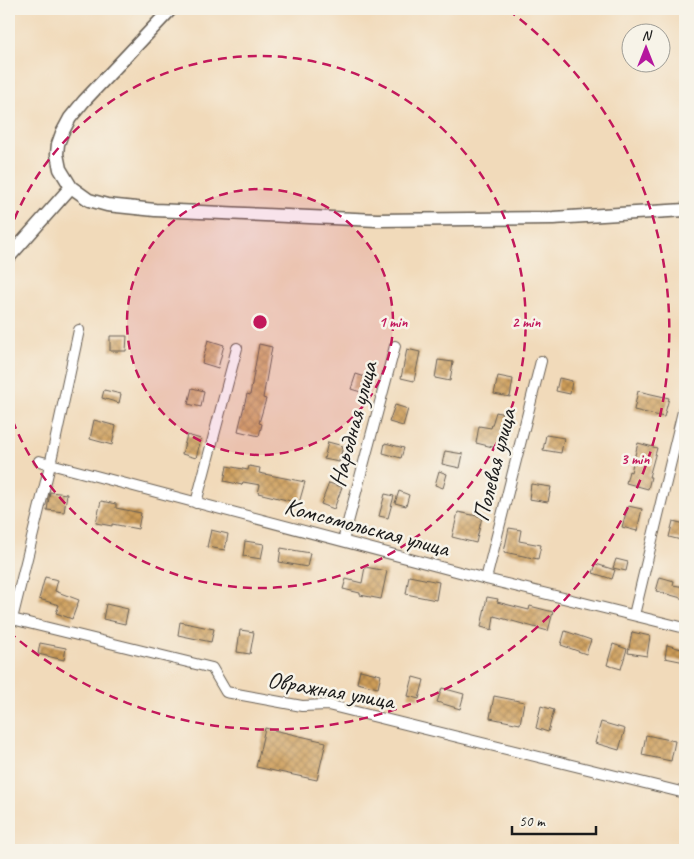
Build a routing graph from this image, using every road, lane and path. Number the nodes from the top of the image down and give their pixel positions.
1 (171, 9) edge
2 (71, 187) junction
3 (685, 210) edge
4 (9, 257) edge
5 (79, 330) dead end
6 (395, 346) dead end
7 (236, 348) dead end
8 (541, 361) dead end
9 (685, 403) edge
10 (39, 461) dead end
11 (50, 465) junction
12 (196, 503) junction
13 (343, 541) junction
14 (486, 579) junction
15 (634, 615) junction
16 (685, 628) edge
17 (685, 793) edge

1 - 2 street
2 - 3 street
2 - 4 street
5 - 11 street
6 - 13 street, Народная улица
7 - 12 street
8 - 14 street, Полевая улица
9 - 15 street
10 - 11 street, Комсомольская улица
11 - 12 street, Комсомольская улица
11 - 17 street, Овражная улица
12 - 13 street, Комсомольская улица
13 - 14 street, Комсомольская улица
14 - 15 street, Комсомольская улица
15 - 16 street, Комсомольская улица

